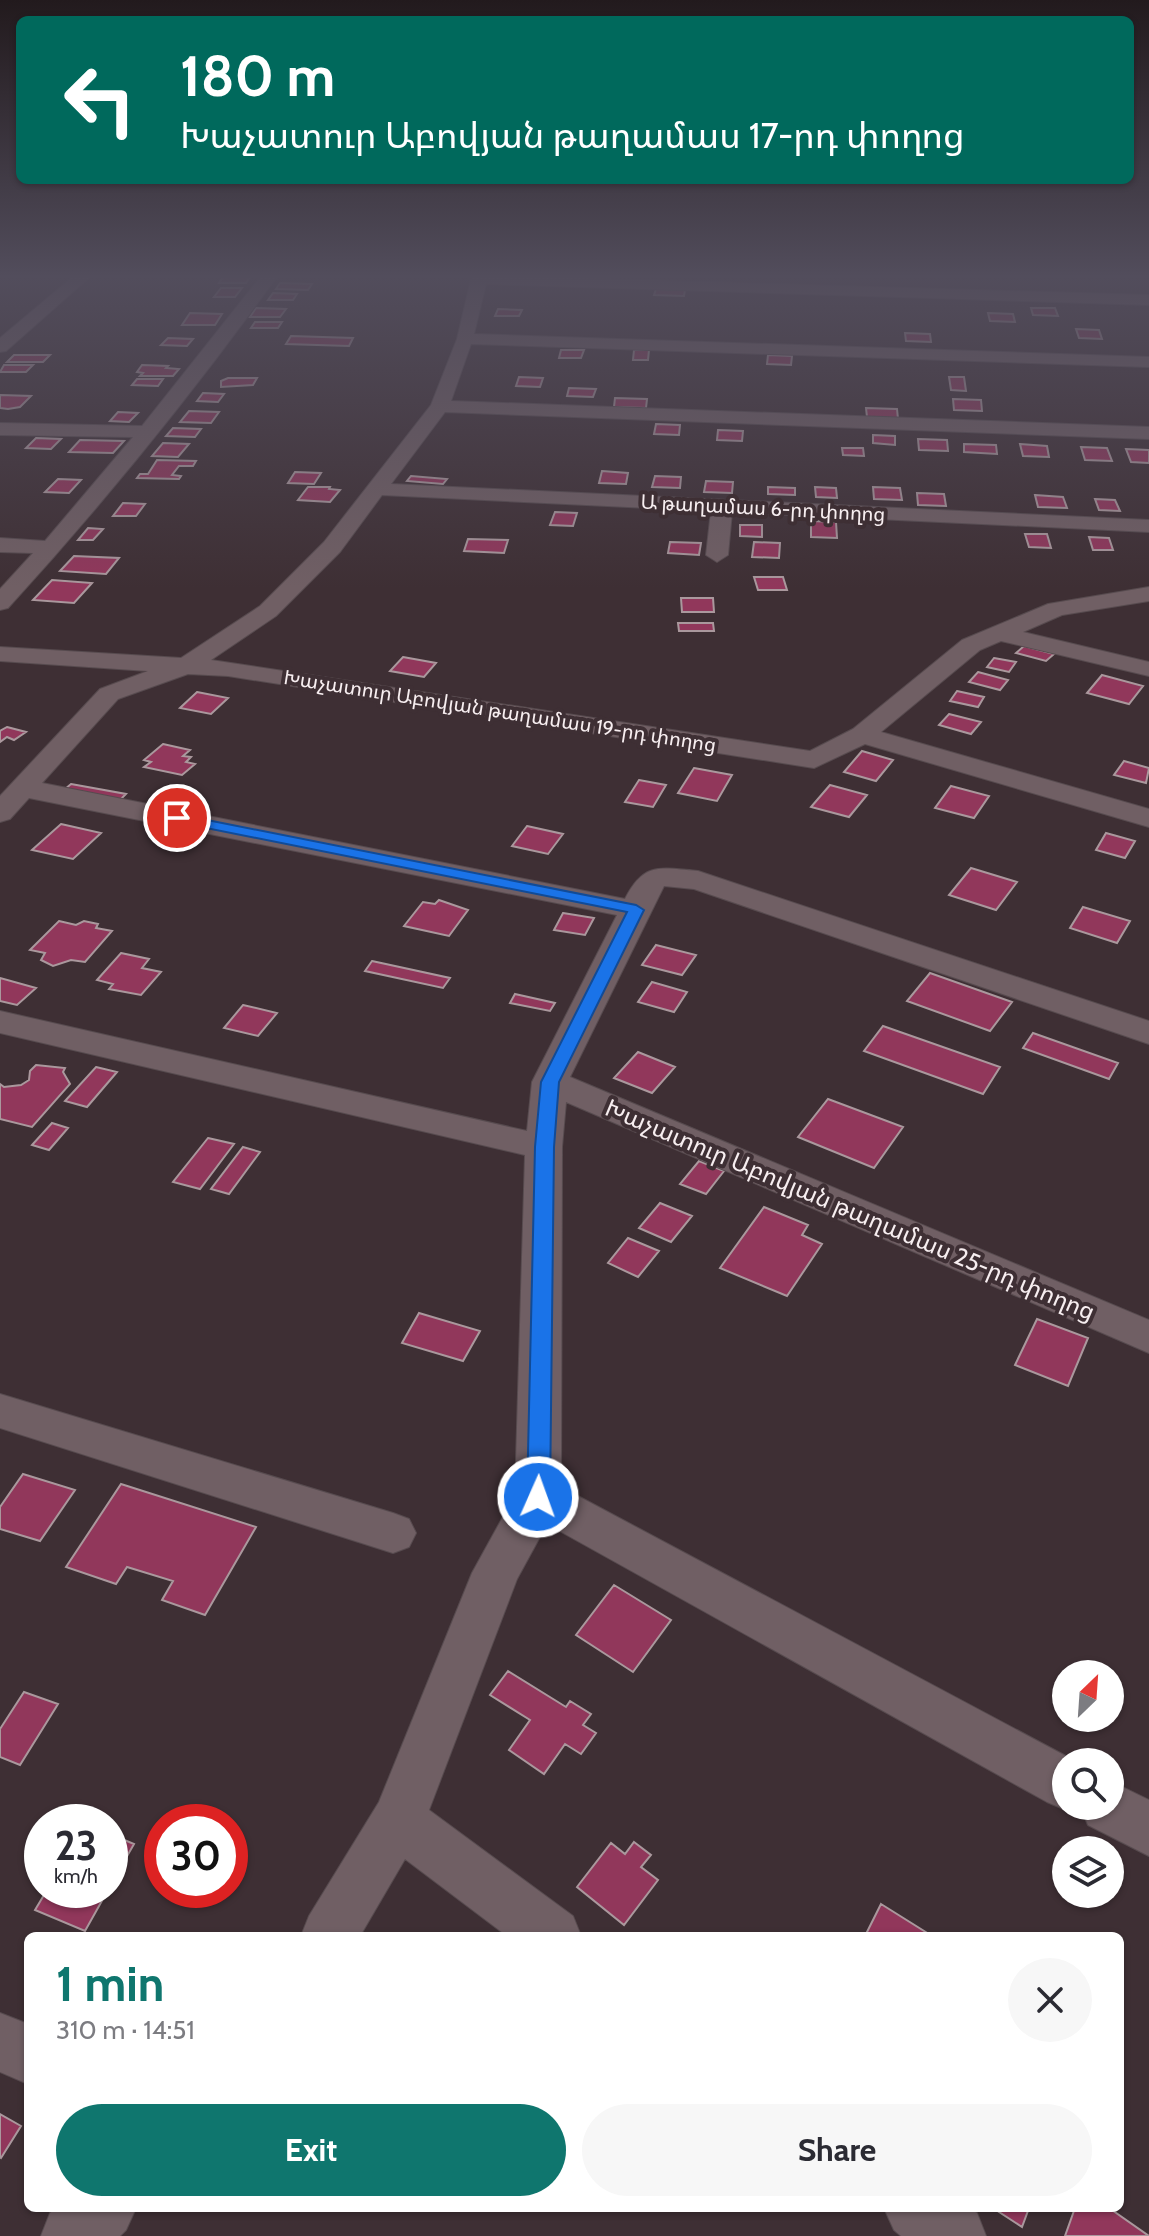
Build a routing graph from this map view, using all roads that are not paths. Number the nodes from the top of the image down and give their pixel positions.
1 (190, 379) edge
2 (450, 379) edge
3 (440, 406) junction
4 (0, 429) edge
5 (149, 432) junction
6 (1149, 433) edge
7 (376, 489) junction
8 (722, 506) junction
9 (1149, 526) edge
10 (0, 545) edge
11 (52, 548) junction
12 (717, 555) dead end
13 (1149, 594) edge
14 (0, 603) edge
15 (999, 633) junction
16 (0, 654) edge
17 (186, 666) junction
18 (1149, 669) edge
19 (862, 735) junction
20 (23, 788) junction
21 (0, 813) edge
22 (1149, 818) edge
23 (636, 910) junction
24 (0, 1022) edge
25 (1149, 1033) edge
26 (550, 1082) junction
27 (544, 1147) junction
28 (1149, 1337) edge
29 (0, 1411) edge
30 (538, 1497) junction
31 (393, 1533) dead end
32 (1052, 1776) edge
33 (1124, 1815) edge
34 (398, 1820) junction
35 (1149, 1829) edge
36 (331, 1932) edge
37 (548, 1932) edge
38 (0, 2042) edge
39 (24, 2052) edge
40 (100, 2212) edge
41 (921, 2212) edge
42 (73, 2236) edge
43 (954, 2236) edge

1 - 5 street
2 - 3 street
3 - 6 street
3 - 7 street
4 - 5 street
5 - 11 street
7 - 8 street, Ա թաղամաս 6-րդ փողոց
7 - 17 street
8 - 9 street, Ա թաղամաս 6-րդ փողոց
8 - 12 street
10 - 11 street
11 - 14 street
13 - 15 street
15 - 18 street
15 - 19 street
16 - 17 street, Խաչատուր Աբովյան թաղամաս 19-րդ փողոց
17 - 19 street, Խաչատուր Աբովյան թաղամաս 19-րդ փողոց
17 - 20 street
19 - 22 street
20 - 21 street
20 - 23 street
23 - 25 street
23 - 26 street
24 - 27 street
26 - 27 street
26 - 28 street, Խաչատուր Աբովյան թաղամաս 25-րդ փողոց
27 - 30 street
29 - 31 street
30 - 32 street
30 - 34 street
33 - 35 street
34 - 36 street
34 - 37 street
38 - 39 street
40 - 42 street
41 - 43 street

